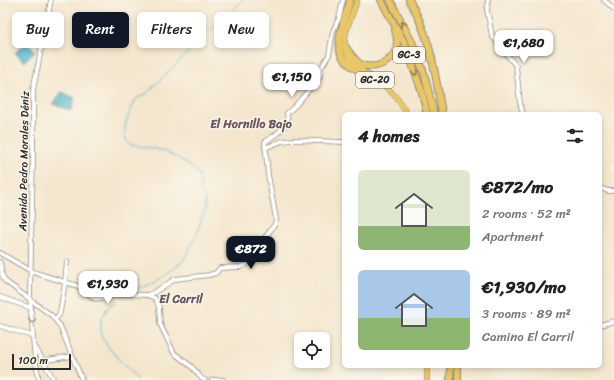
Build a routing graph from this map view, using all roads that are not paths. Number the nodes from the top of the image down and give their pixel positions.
1 (51, 0) edge
2 (343, 0) edge
3 (350, 0) edge
4 (357, 0) edge
5 (381, 0) edge
6 (390, 0) edge
7 (409, 0) edge
8 (488, 0) edge
9 (604, 0) edge
10 (614, 9) edge
11 (392, 19) junction
12 (345, 46) junction
13 (367, 75) junction
14 (406, 112) edge
15 (427, 112) edge
16 (434, 112) edge
17 (442, 112) edge
18 (522, 112) edge
19 (342, 142) edge
20 (265, 148) junction
21 (602, 189) edge
22 (614, 191) edge
23 (0, 253) edge
24 (67, 261) dead end
25 (0, 262) edge
26 (30, 270) junction
27 (65, 283) junction
28 (30, 288) junction
29 (22, 294) junction
30 (147, 295) junction
31 (0, 297) edge
32 (30, 300) junction
33 (31, 308) junction
34 (55, 319) junction
35 (614, 321) edge
36 (602, 324) edge
37 (0, 326) edge
38 (32, 336) junction
39 (33, 343) junction
40 (72, 356) junction
41 (43, 361) junction
42 (37, 362) junction
43 (427, 368) edge
44 (451, 368) edge
45 (458, 368) edge
46 (39, 380) edge
47 (54, 380) edge
48 (82, 380) edge
49 (205, 380) edge
50 (212, 380) edge
51 (223, 380) edge
52 (427, 380) edge
53 (450, 380) edge
54 (458, 380) edge

1 - 26 street, Avenida Pedro Morales Déniz
2 - 20 street
3 - 13 highway
4 - 12 main road
5 - 11 highway, GC-3
16 -> 6 highway, GC-3
7 - 17 highway
8 - 18 street
9 - 10 street
11 - 12 highway
11 -> 15 highway, GC-3
12 - 13 main road, GC-20
13 - 14 main road, GC-20
19 - 20 street
20 - 30 street
21 - 22 street
23 - 26 street
24 - 27 street
25 - 29 street
26 - 27 street
26 - 28 street, Avenida Pedro Morales Déniz
27 - 30 street
27 - 34 street
28 - 29 street
28 - 32 street, Avenida Pedro Morales Déniz
29 - 32 street
30 - 49 street
31 - 33 street
32 - 33 street, Avenida Pedro Morales Déniz
32 - 34 street
33 -> 38 street, Avenida Pedro Morales Déniz
34 - 40 street
35 - 36 street
37 - 38 street
38 - 39 street, Avenida Pedro Morales Déniz
39 - 41 street
39 - 42 street, Avenida Pedro Morales Déniz
40 - 41 street
40 - 48 street
41 - 42 street
41 - 47 street
42 - 46 street, Avenida Pedro Morales Déniz
43 - 52 main road
44 - 53 highway
45 - 54 highway
50 - 51 street

